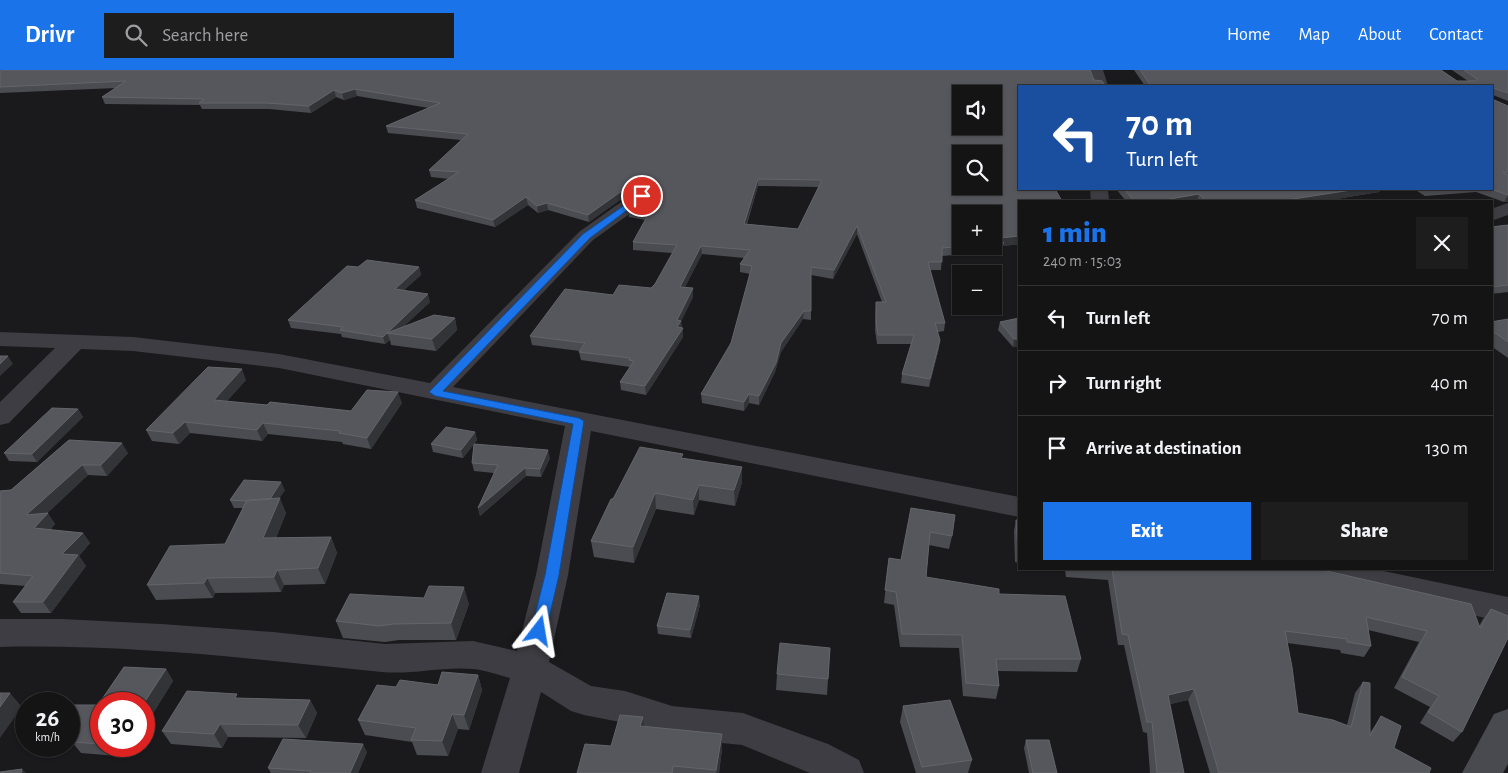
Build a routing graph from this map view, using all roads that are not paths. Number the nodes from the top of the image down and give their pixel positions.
1 (1096, 70) edge
2 (1101, 85) edge
3 (642, 196) edge
4 (1508, 208) edge
5 (1493, 214) edge
6 (0, 339) edge
7 (75, 342) junction
8 (435, 392) junction
9 (0, 418) edge
10 (579, 421) junction
11 (1018, 507) edge
12 (1325, 570) edge
13 (1508, 610) edge
14 (0, 633) edge
15 (530, 668) junction
16 (1508, 726) edge
17 (500, 773) edge
18 (844, 773) edge
19 (1482, 773) edge

1 - 2 street
3 - 8 street
4 - 5 street
6 - 7 street
7 - 8 street
7 - 9 street
8 - 10 street
10 - 11 street
10 - 15 street
12 - 13 street
14 - 15 street
15 - 17 street
15 - 18 street
16 - 19 main road

